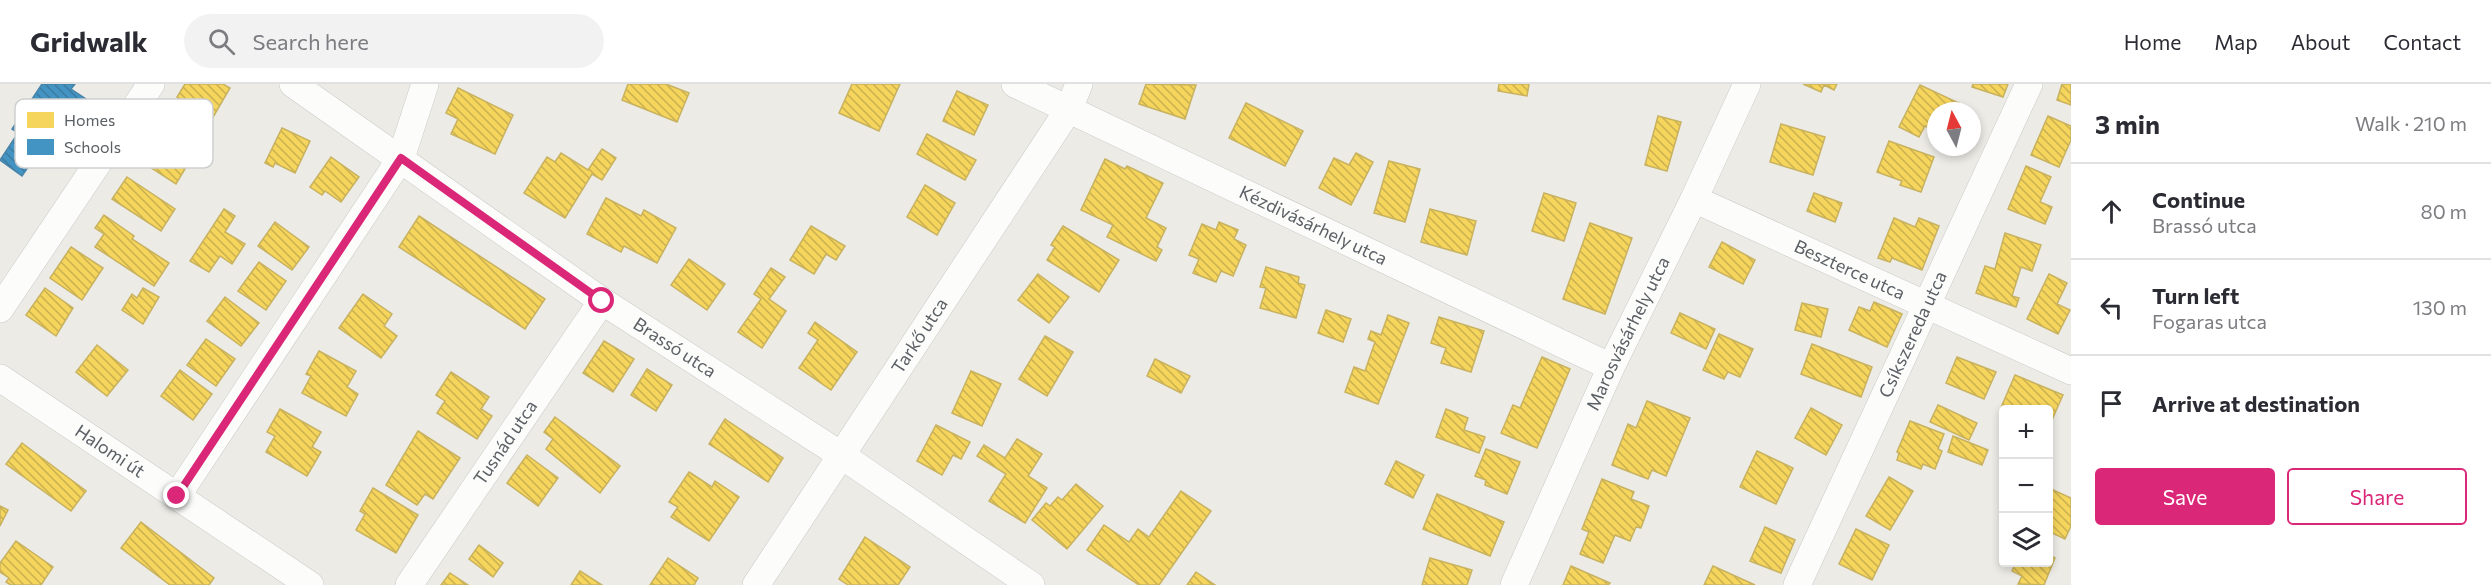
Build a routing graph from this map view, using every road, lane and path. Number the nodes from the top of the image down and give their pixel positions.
1 (151, 84) edge
2 (293, 84) edge
3 (425, 84) edge
4 (1015, 84) edge
5 (1079, 84) edge
6 (1747, 84) edge
7 (2029, 84) edge
8 (141, 99) edge
9 (1070, 109) junction
10 (401, 158) junction
11 (95, 168) edge
12 (1694, 199) junction
13 (602, 301) junction
14 (1926, 304) junction
15 (0, 309) edge
16 (1611, 367) junction
17 (2071, 371) edge
18 (0, 378) edge
19 (841, 455) junction
20 (177, 496) junction
21 (310, 585) edge
22 (409, 585) edge
23 (756, 585) edge
24 (1031, 585) edge
25 (1514, 585) edge
26 (1797, 585) edge

1 - 8 street
2 - 10 street, Brassó utca
3 - 10 street
4 - 9 street, Kézdivásárhely utca
5 - 9 street, Tarkő utca
6 - 12 street, Marosvásárhely utca
7 - 14 street, Csíkszereda utca
9 - 16 street, Kézdivásárhely utca
9 - 19 street, Tarkő utca
10 - 13 street, Brassó utca
10 - 20 street
11 - 15 street
12 - 14 street, Beszterce utca
12 - 16 street, Marosvásárhely utca
13 - 19 street, Brassó utca
13 - 22 street, Tusnád utca
14 - 17 street, Beszterce utca
14 - 26 street, Csíkszereda utca
16 - 25 street, Marosvásárhely utca
18 - 20 street, Halomi út
19 - 23 street, Tarkő utca
19 - 24 street, Brassó utca
20 - 21 street, Halomi út

